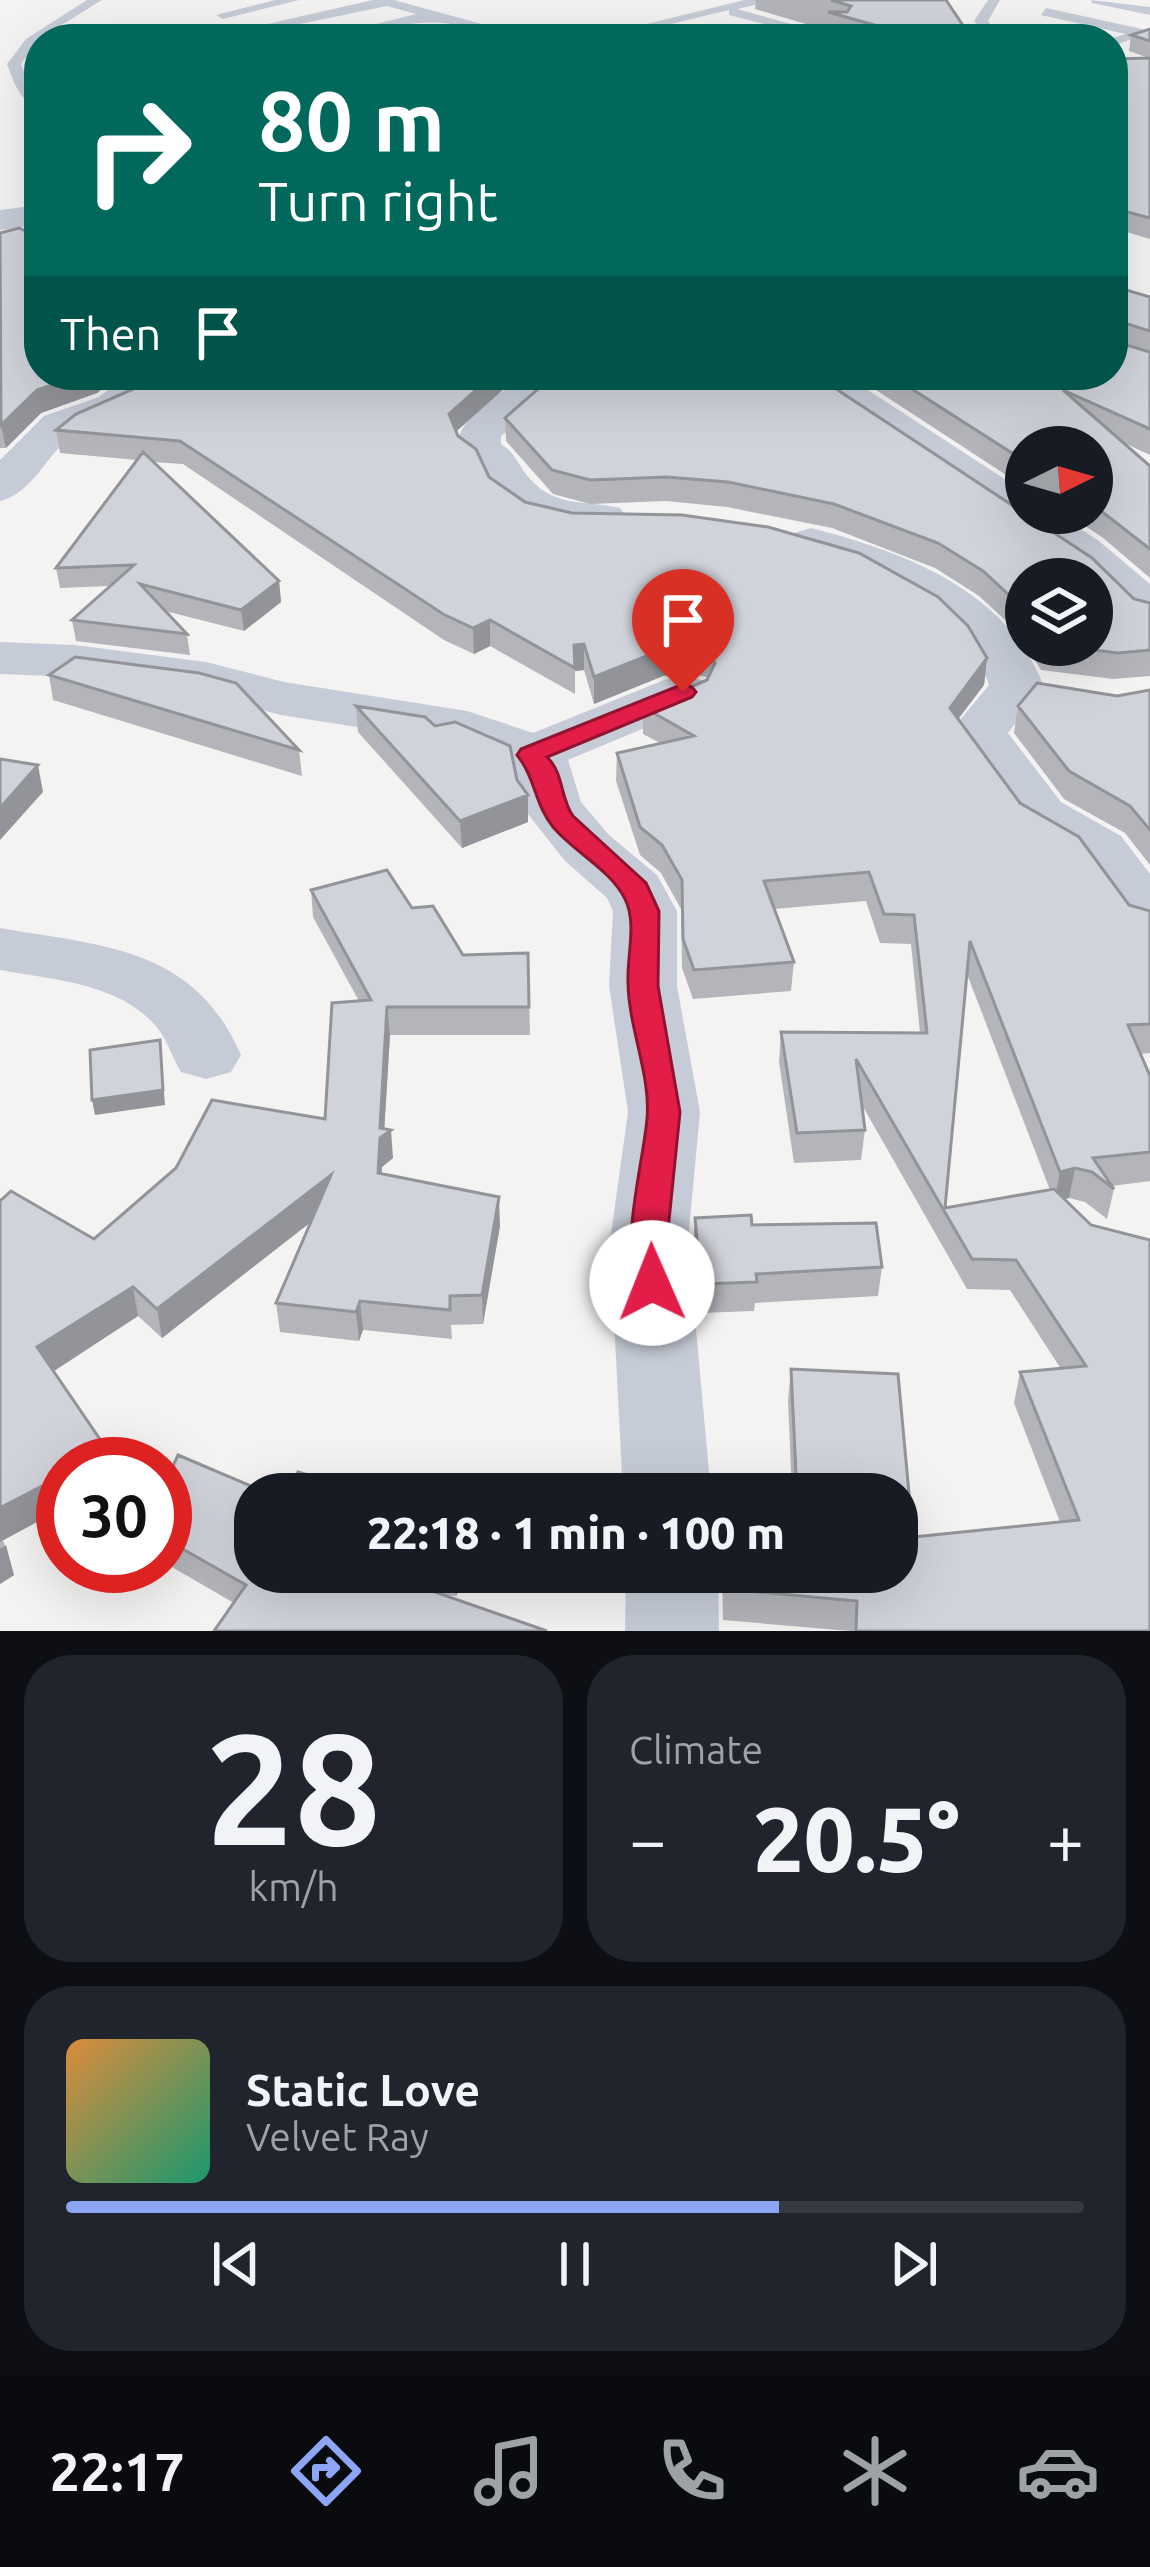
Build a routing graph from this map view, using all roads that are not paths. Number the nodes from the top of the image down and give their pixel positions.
1 (95, 0) edge
2 (293, 0) edge
3 (698, 0) edge
4 (770, 0) edge
5 (1097, 0) edge
6 (383, 1) edge
7 (226, 6) edge
8 (716, 8) junction
9 (1150, 11) edge
10 (1046, 12) dead end
11 (433, 13) junction
12 (679, 17) junction
13 (58, 24) edge
14 (278, 24) edge
15 (387, 24) edge
16 (474, 24) edge
17 (652, 24) edge
18 (703, 24) edge
19 (779, 24) edge
20 (1106, 24) edge
21 (24, 50) edge
22 (1128, 59) edge
23 (1133, 60) edge
24 (24, 90) edge
25 (137, 390) edge
26 (840, 390) edge
27 (532, 392) edge
28 (59, 425) junction
29 (0, 430) edge
30 (0, 487) edge
31 (641, 519) edge
32 (775, 536) edge
33 (1150, 610) edge
34 (0, 658) edge
35 (683, 692) edge
36 (530, 755) junction
37 (1150, 917) edge
38 (0, 949) edge
39 (206, 1055) dead end
40 (666, 1473) edge
41 (672, 1593) edge
42 (672, 1631) edge

1 - 13 lane
2 - 7 lane
3 - 8 lane
4 - 8 lane
5 - 9 lane
6 - 11 lane
6 - 14 lane
8 - 12 lane
8 - 19 lane
10 - 20 lane
11 - 15 lane
11 - 16 lane
12 - 17 lane
12 - 18 lane
21 - 24 lane
22 - 23 lane
25 - 28 street
26 - 33 street
27 - 31 street
28 - 29 street
28 - 30 street
32 - 37 street
34 - 36 street
35 - 36 street
36 - 40 street
38 - 39 street
41 - 42 street

